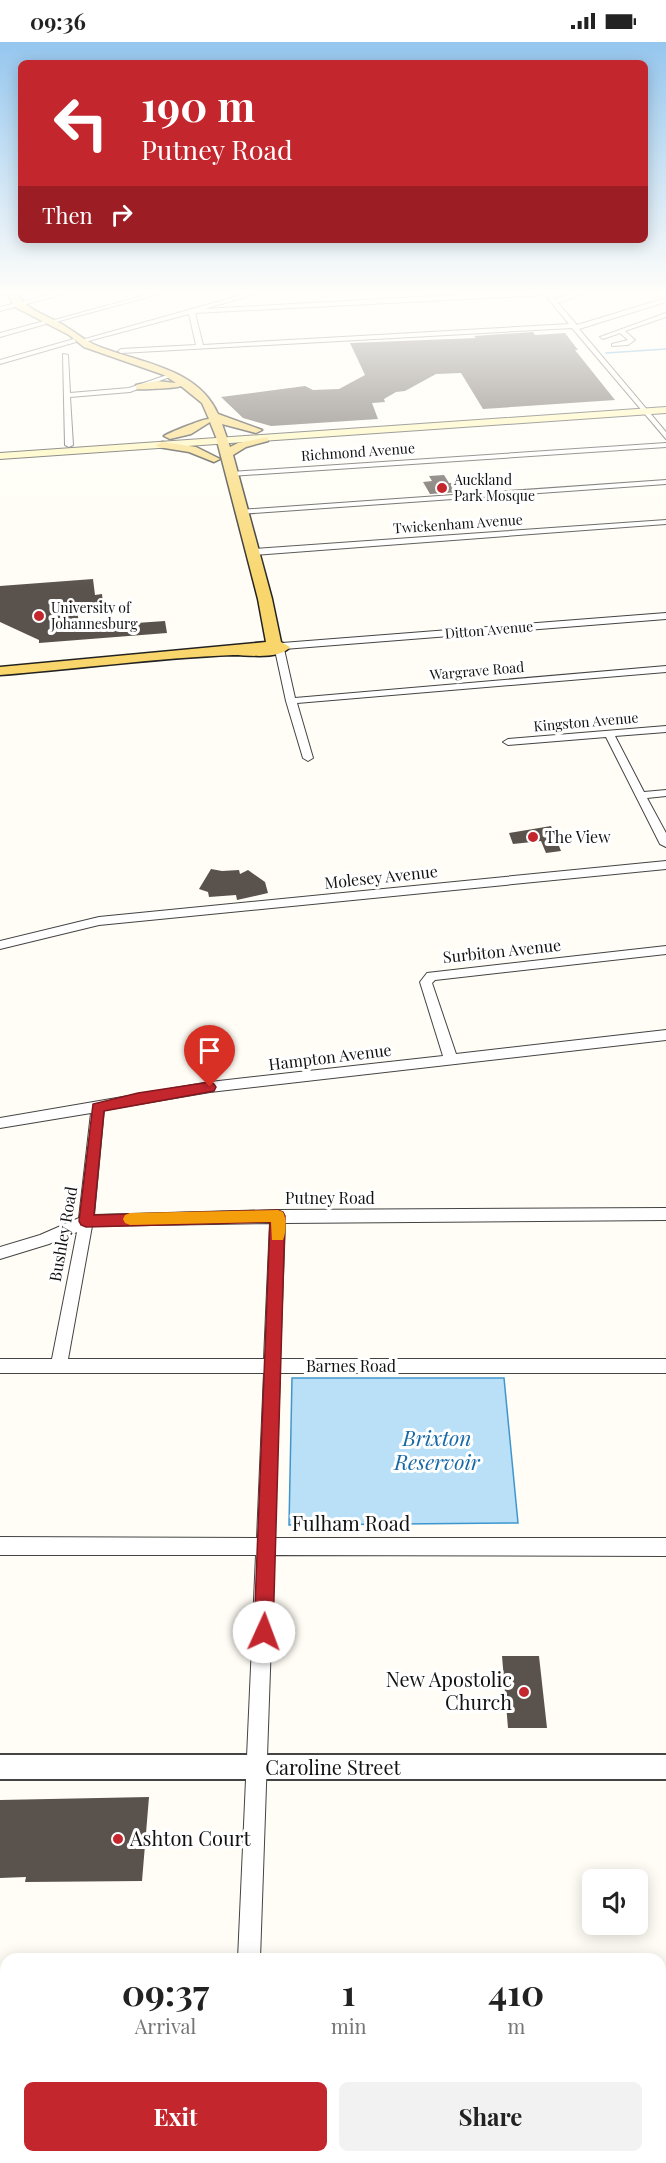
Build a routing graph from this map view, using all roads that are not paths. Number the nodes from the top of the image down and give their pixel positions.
1 (68, 389) edge
2 (115, 389) edge
3 (131, 389) edge
4 (183, 389) edge
5 (190, 389) edge
6 (625, 389) edge
7 (68, 393) junction
8 (666, 405) edge
9 (642, 409) junction
10 (666, 410) edge
11 (210, 419) junction
12 (260, 434) junction
13 (222, 436) junction
14 (209, 437) junction
15 (666, 437) edge
16 (166, 441) junction
17 (69, 445) junction
18 (666, 445) edge
19 (0, 449) edge
20 (0, 456) edge
21 (219, 461) junction
22 (231, 474) junction
23 (666, 482) edge
24 (221, 484) dead end
25 (242, 519) junction
26 (666, 522) edge
27 (253, 552) junction
28 (666, 616) edge
29 (278, 649) junction
30 (666, 669) edge
31 (0, 671) edge
32 (291, 701) junction
33 (666, 729) edge
34 (609, 734) junction
35 (508, 742) dead end
36 (308, 758) dead end
37 (666, 793) edge
38 (642, 795) junction
39 (666, 844) edge
40 (666, 865) edge
41 (0, 945) edge
42 (666, 950) edge
43 (666, 1035) edge
44 (450, 1059) junction
45 (98, 1107) junction
46 (0, 1123) edge
47 (666, 1214) edge
48 (278, 1216) junction
49 (86, 1221) junction
50 (0, 1252) edge
51 (0, 1366) edge
52 (59, 1366) junction
53 (272, 1366) junction
54 (666, 1366) edge
55 (0, 1546) edge
56 (267, 1547) junction
57 (666, 1547) edge
58 (0, 1767) edge
59 (666, 1767) edge
60 (257, 1768) junction
61 (249, 1953) edge

1 - 7 street
2 - 7 street
3 - 7 street
4 - 11 main road
5 - 11 main road
6 - 9 street
7 - 17 street
8 - 9 main road
9 - 10 main road
9 - 12 main road
9 - 15 street
11 - 12 main road
11 - 13 main road
11 - 14 main road
11 - 16 main road
12 - 13 main road
12 - 21 main road
13 - 14 main road
13 - 21 main road
14 - 16 main road
14 - 21 main road
16 - 17 main road
16 - 20 main road
16 - 21 main road
17 - 19 main road
18 - 22 street, Richmond Avenue
21 - 22 main road
22 - 25 main road
23 - 25 street
24 - 25 main road
25 - 27 main road
26 - 27 street, Twickenham Avenue
27 - 29 main road
28 - 29 street, Ditton Avenue
29 - 31 main road, Ditton Avenue
29 - 32 street
30 - 32 street, Wargrave Road
32 - 36 street
33 - 34 street, Kingston Avenue
34 - 35 street, Kingston Avenue
34 - 38 street
37 - 38 street
38 - 39 street
40 - 41 street, Molesey Avenue
42 - 44 street, Surbiton Avenue
43 - 44 street, Hampton Avenue
44 - 45 street, Hampton Avenue
45 - 46 street, Hampton Avenue
45 - 49 street, Bushley Road
47 - 48 street, Putney Road
48 - 49 street, Putney Road
48 - 53 street
49 - 50 street, Putney Road
49 - 52 street, Bushley Road
51 - 52 street, Barnes Road
52 - 53 street, Barnes Road
53 - 54 street, Barnes Road
53 - 56 street
55 - 56 street, Fulham Road
56 - 57 street, Fulham Road
56 - 60 street
58 - 60 street, Caroline Street
59 - 60 street, Caroline Street
60 - 61 street

